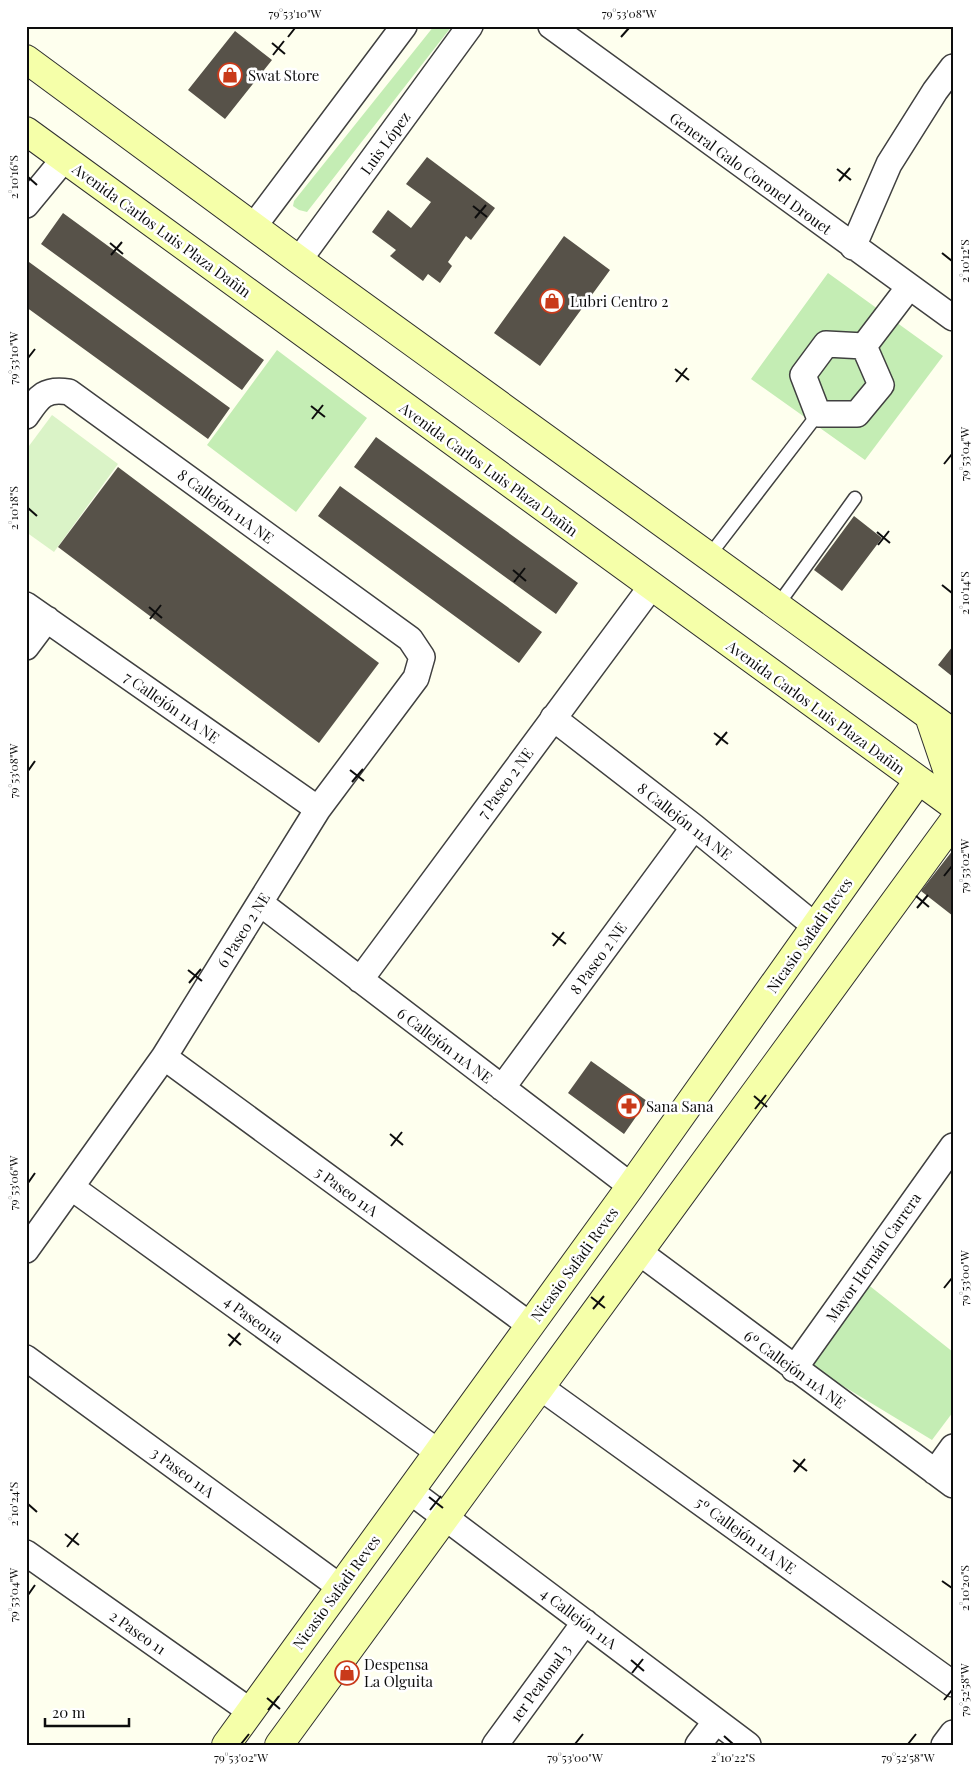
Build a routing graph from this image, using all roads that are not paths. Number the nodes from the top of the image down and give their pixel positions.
1 (404, 26) edge
2 (470, 26) edge
3 (551, 26) edge
4 (26, 59) edge
5 (953, 67) edge
6 (26, 131) edge
7 (64, 159) junction
8 (26, 205) edge
9 (254, 226) junction
10 (853, 246) junction
11 (299, 260) junction
12 (909, 287) junction
13 (953, 318) edge
14 (864, 346) junction
15 (818, 414) junction
16 (26, 416) edge
17 (855, 498) dead end
18 (709, 556) junction
19 (651, 587) junction
20 (26, 605) edge
21 (777, 606) junction
22 (47, 619) junction
23 (26, 648) edge
24 (422, 657) joint
25 (929, 716) junction
26 (553, 718) junction
27 (953, 733) edge
28 (918, 781) junction
29 (953, 787) edge
30 (953, 806) edge
31 (318, 809) junction
32 (953, 822) edge
33 (694, 827) junction
34 (260, 903) junction
35 (815, 926) junction
36 (360, 980) junction
37 (164, 1057) junction
38 (502, 1088) junction
39 (953, 1146) edge
40 (631, 1186) junction
41 (71, 1187) junction
42 (26, 1250) edge
43 (638, 1252) junction
44 (530, 1325) junction
45 (26, 1358) edge
46 (794, 1369) junction
47 (540, 1387) junction
48 (953, 1447) edge
49 (438, 1452) junction
50 (944, 1478) edge
51 (410, 1491) junction
52 (445, 1518) junction
53 (26, 1553) edge
54 (340, 1587) junction
55 (585, 1622) junction
56 (953, 1684) edge
57 (250, 1711) junction
58 (716, 1721) junction
59 (953, 1733) edge
60 (226, 1745) edge
61 (279, 1745) edge
62 (495, 1745) edge
63 (698, 1745) edge
64 (748, 1745) edge
65 (944, 1745) edge

1 - 9 street
2 - 11 street, Luis López
3 - 10 street, General Galo Coronel Drouet
4 - 9 street
5 - 10 street
6 - 7 street, Avenida Carlos Luis Plaza Dañin
7 - 8 street
7 - 19 street, Avenida Carlos Luis Plaza Dañin
9 - 11 street
10 - 12 street, General Galo Coronel Drouet
11 - 18 street
12 - 13 street, General Galo Coronel Drouet
12 - 14 street
14 - 15 street
14 - 15 street
15 - 18 lane
16 - 24 street, 8 Callejón 11A NE
17 - 21 lane
18 - 21 street
19 - 26 street, 7 Paseo 2 NE
19 - 28 street, Avenida Carlos Luis Plaza Dañin
20 - 22 street, 7 Callejón 11A NE
21 - 25 street
22 - 23 street
22 - 31 street, 7 Callejón 11A NE
24 - 31 street, 6 Paseo 2 NE
25 - 27 street
25 - 29 street
26 - 33 street, 8 Callejón 11A NE
26 - 36 street, 7 Paseo 2 NE
28 - 30 street, Avenida Carlos Luis Plaza Dañin
28 - 35 street, Nicasio Safadi Reves
31 - 34 street, 6 Paseo 2 NE
32 - 43 street
33 - 35 street, 8 Callejón 11A NE
33 - 38 street, 8 Paseo 2 NE
34 - 36 street, 6 Callejón 11A NE
34 - 37 street, 6 Paseo 2 NE
35 - 40 street, Nicasio Safadi Reves
36 - 38 street, 6 Callejón 11A NE
37 - 41 street, 6 Paseo 2 NE
37 - 44 street, 5 Paseo 11A
38 - 40 street, 6 Callejón 11A NE
39 - 46 street, Mayor Hernán Carrera
40 - 44 street, Nicasio Safadi Reves
41 - 42 street, 6 Paseo 2 NE
41 - 49 street, 4 Paseo11a
43 - 46 street, 6º Callejón 11A NE
43 - 47 street
44 - 49 street, Nicasio Safadi Reves
45 - 54 street, 3 Paseo 11A
46 - 50 street, 6º Callejón 11A NE
47 - 52 street
47 - 56 street, 5º Callejón 11A NE
48 - 50 street
49 - 51 street, Nicasio Safadi Reves
51 - 52 street, 4 Callejón 11A
51 - 54 street, Nicasio Safadi Reves
52 - 55 street, 4 Callejón 11A
52 - 61 street
53 - 57 street, 2 Paseo 11
54 - 57 street, Nicasio Safadi Reves
55 - 58 street, 4 Callejón 11A
55 - 62 street, 1er Peatonal 3
57 - 60 street, Nicasio Safadi Reves
58 - 63 street
58 - 64 street, 4 Callejón 11A
59 - 65 street

